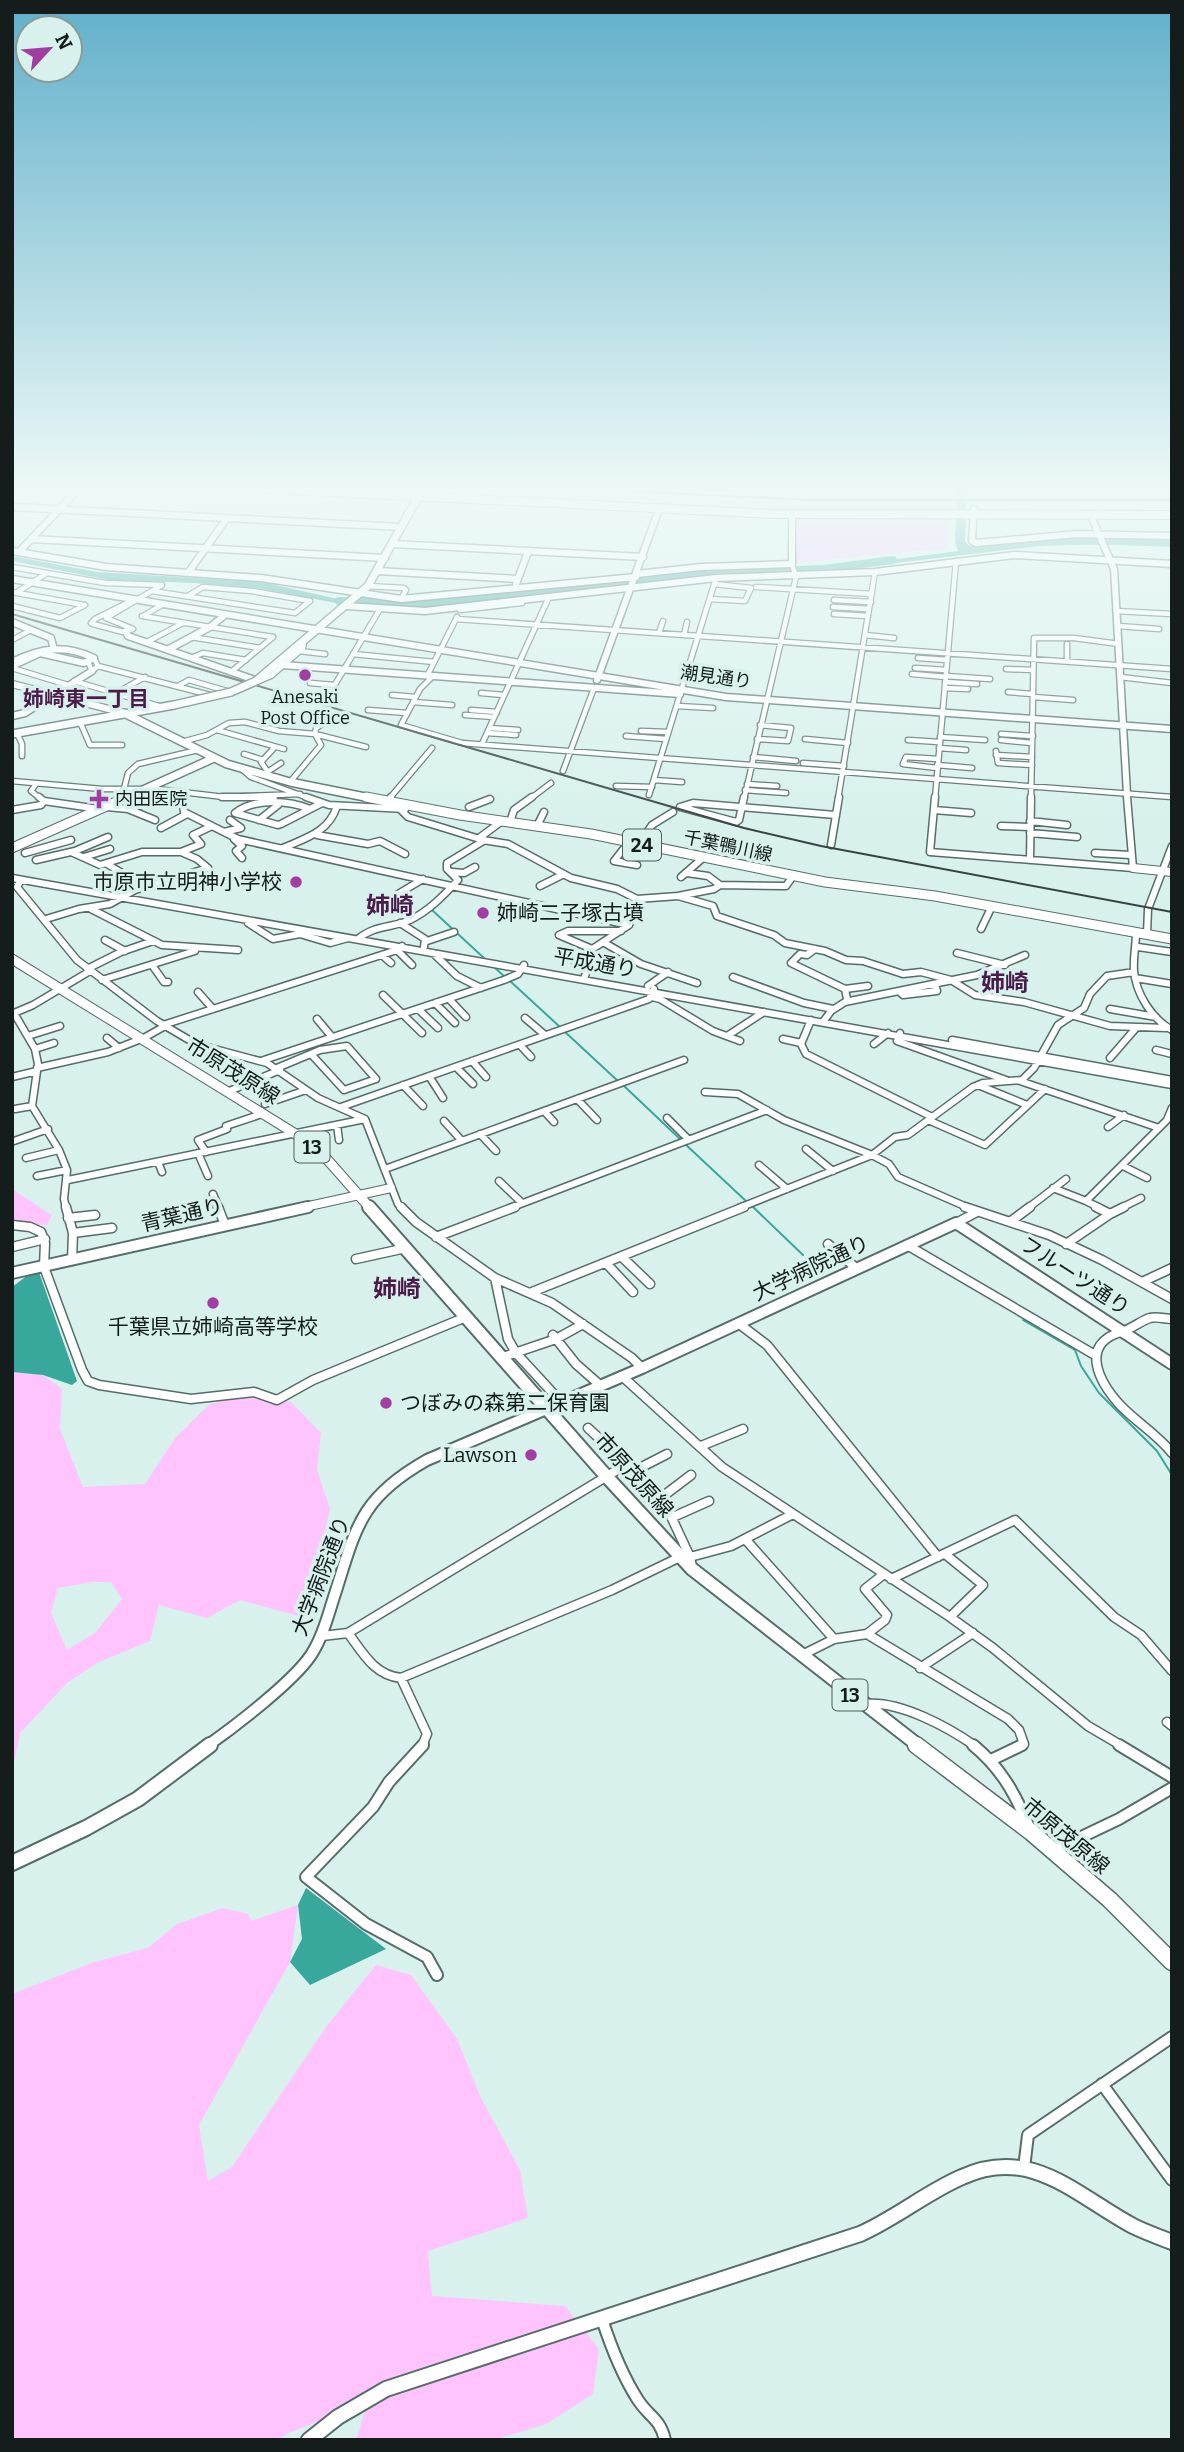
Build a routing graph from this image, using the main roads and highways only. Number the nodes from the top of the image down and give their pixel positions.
1 (354, 599) edge
2 (124, 713) junction
3 (15, 733) edge
4 (214, 758) junction
5 (14, 845) edge
6 (1172, 939) edge
7 (12, 960) edge
8 (1170, 1955) edge

1 - 2 main road, bridge
2 - 3 main road
2 - 4 main road, 千葉鴨川線 / 24
4 - 5 main road
4 - 6 main road, 千葉鴨川線 / 24
7 - 8 main road, 市原茂原線 / 13

